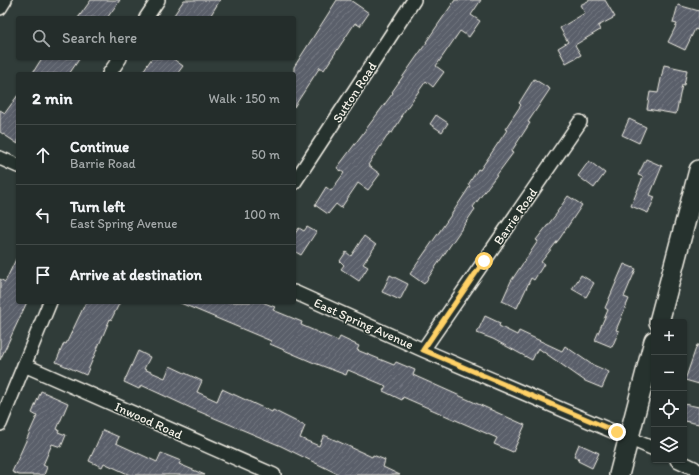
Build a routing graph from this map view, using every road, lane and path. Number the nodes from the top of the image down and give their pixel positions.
1 (5, 0) edge
2 (158, 0) edge
3 (414, 0) edge
4 (0, 8) edge
5 (147, 16) edge
6 (119, 60) edge
7 (110, 72) edge
8 (580, 122) dead end
9 (0, 158) edge
10 (16, 165) edge
11 (699, 170) edge
12 (296, 181) edge
13 (296, 293) edge
14 (49, 304) edge
15 (660, 319) edge
16 (423, 350) junction
17 (651, 353) edge
18 (24, 365) junction
19 (0, 424) edge
20 (629, 437) junction
21 (651, 448) edge
22 (683, 463) edge
23 (699, 472) edge
24 (274, 475) edge
25 (619, 475) edge

1 - 4 street
2 - 5 street
3 - 12 street, Sutton Road
6 - 7 street
8 - 16 street, Barrie Road
9 - 10 street
11 - 15 main road
13 - 16 street, East Spring Avenue
14 - 18 street
16 - 20 street, East Spring Avenue
17 - 20 main road
18 - 19 street
18 - 24 street, Inwood Road
20 - 21 street, East Spring Avenue
20 - 25 main road
22 - 23 street

